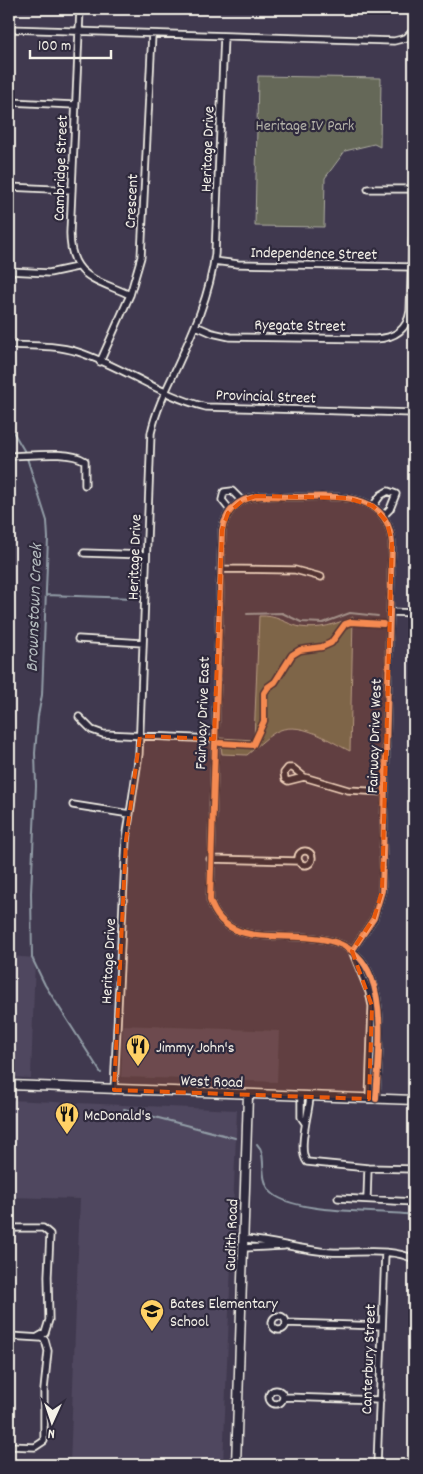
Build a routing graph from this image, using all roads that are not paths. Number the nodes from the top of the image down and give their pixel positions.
1 (80, 9) edge
2 (9, 29) edge
3 (79, 31) junction
4 (412, 32) edge
5 (152, 34) junction
6 (224, 36) junction
7 (414, 48) edge
8 (9, 102) edge
9 (75, 105) junction
10 (9, 187) edge
11 (368, 189) dead end
12 (72, 190) junction
13 (414, 190) edge
14 (214, 261) junction
15 (77, 266) junction
16 (413, 267) edge
17 (9, 271) edge
18 (130, 296) junction
19 (196, 326) junction
20 (9, 345) edge
21 (100, 362) junction
22 (165, 392) junction
23 (414, 413) edge
24 (9, 456) edge
25 (85, 486) dead end
26 (242, 501) junction
27 (372, 506) junction
28 (230, 510) junction
29 (383, 516) junction
30 (84, 553) dead end
31 (146, 555) junction
32 (220, 569) junction
33 (321, 577) dead end
34 (391, 612) junction
35 (414, 613) edge
36 (78, 639) dead end
37 (143, 643) junction
38 (79, 717) dead end
39 (140, 736) junction
40 (214, 739) junction
41 (304, 777) dead end
42 (385, 792) junction
43 (73, 805) dead end
44 (130, 814) junction
45 (210, 859) junction
46 (298, 861) dead end
47 (352, 951) junction
48 (9, 1086) edge
49 (114, 1090) junction
50 (248, 1095) junction
51 (301, 1097) junction
52 (310, 1097) junction
53 (373, 1099) junction
54 (414, 1100) edge
55 (305, 1123) junction
56 (368, 1168) junction
57 (414, 1168) edge
58 (338, 1198) dead end
59 (367, 1199) junction
60 (414, 1202) edge
61 (9, 1228) edge
62 (244, 1239) junction
63 (286, 1246) junction
64 (244, 1248) junction
65 (385, 1253) junction
66 (414, 1258) edge
67 (286, 1323) dead end
68 (382, 1326) junction
69 (9, 1336) edge
70 (38, 1337) junction
71 (284, 1397) dead end
72 (380, 1400) junction
73 (9, 1446) edge
74 (236, 1465) edge
75 (377, 1465) edge

1 - 3 street, Cambridge Street
2 - 3 street
3 - 5 street
3 - 9 street, Cambridge Street
4 - 6 street
4 - 7 street
5 - 6 street
5 - 18 street, Crescent
6 - 14 street, Heritage Drive
8 - 9 street
9 - 12 street, Cambridge Street
10 - 12 street
11 - 13 street
12 - 15 street, Cambridge Street
13 - 16 street
14 - 16 street, Independence Street
14 - 19 street, Heritage Drive
15 - 17 street
15 - 18 street
16 - 19 street, Ryegate Street
18 - 21 street, Crescent
19 - 22 street, Heritage Drive
20 - 21 street, Provincial Street
21 - 22 street, Provincial Street
22 - 23 street, Provincial Street
22 - 31 street, Heritage Drive
24 - 25 street
26 - 27 street
26 - 28 street
26 - 28 street
27 - 29 street
27 - 29 street
28 - 32 street, Fairway Drive East
29 - 34 street, Fairway Drive West
30 - 31 street
31 - 37 street, Heritage Drive
32 - 33 street
32 - 40 street, Fairway Drive East
34 - 35 street
34 - 42 street, Fairway Drive West
36 - 37 street
37 - 39 street, Heritage Drive
38 - 39 street
39 - 40 street
39 - 44 street, Heritage Drive
40 - 45 street, Fairway Drive East
41 - 42 street
42 - 47 street, Fairway Drive West
43 - 44 street
44 - 49 street, Heritage Drive
45 - 46 street
45 - 47 street, Fairway Drive East
47 - 53 street
48 - 49 main road, West Road
49 - 50 main road, West Road
50 - 51 main road, West Road
50 - 62 main road, Gudith Road
51 - 52 main road, West Road
51 - 55 street
52 - 53 main road, West Road
52 - 55 street
53 - 54 main road, West Road
55 - 56 street
56 - 57 street
56 - 59 street
58 - 59 street
59 - 60 street
61 - 70 street
62 - 63 street
62 - 64 main road, Gudith Road
63 - 64 street
63 - 65 street
64 - 74 main road, Gudith Road
65 - 66 street
65 - 68 street, Canterbury Street
67 - 68 street
68 - 72 street, Canterbury Street
69 - 70 street
70 - 73 street
71 - 72 street
72 - 75 street, Canterbury Street

